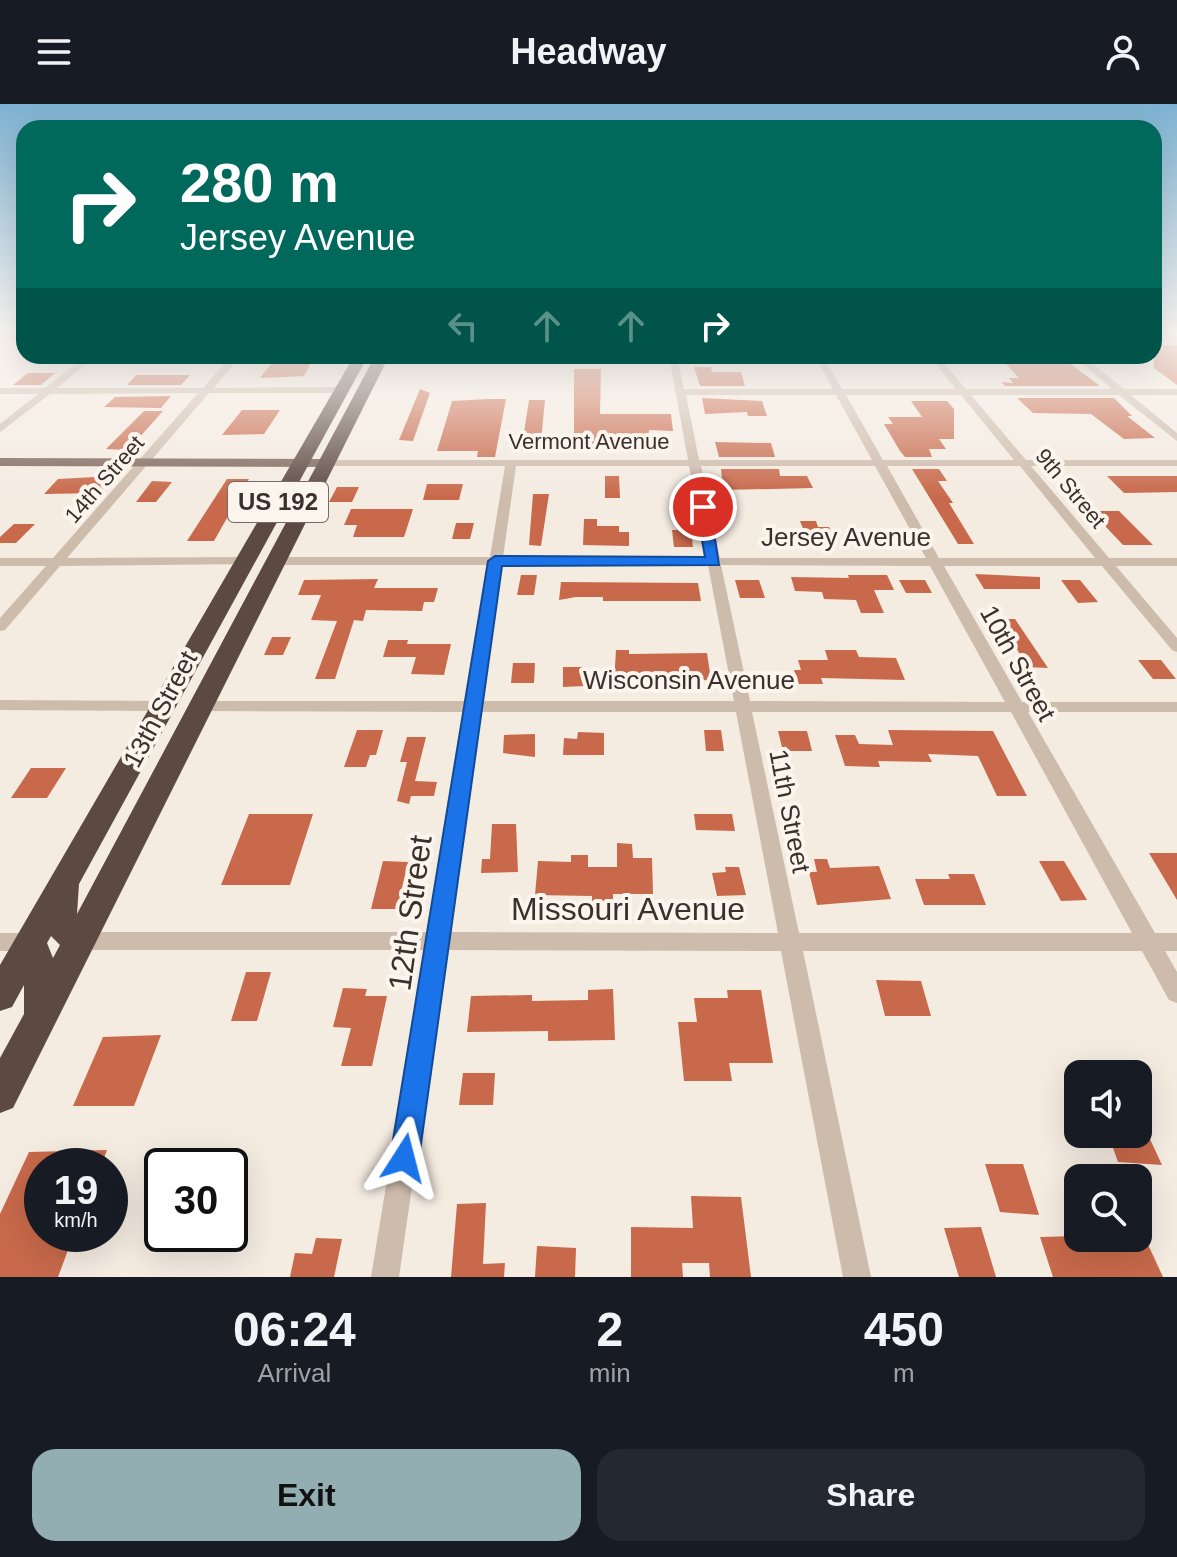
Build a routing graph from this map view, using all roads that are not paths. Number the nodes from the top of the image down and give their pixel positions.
1 (51, 389) edge
2 (207, 389) edge
3 (250, 389) edge
4 (342, 389) edge
5 (347, 389) edge
6 (359, 389) edge
7 (679, 389) edge
8 (838, 389) edge
9 (961, 389) edge
10 (1118, 389) edge
11 (363, 390) joint
12 (0, 391) edge
13 (48, 391) junction
14 (205, 391) junction
15 (680, 392) junction
16 (840, 392) junction
17 (964, 392) junction
18 (1122, 392) junction
19 (1177, 392) edge
20 (355, 406) junction
21 (0, 429) edge
22 (1177, 438) edge
23 (0, 462) edge
24 (301, 463) junction
25 (326, 463) junction
26 (511, 463) junction
27 (694, 463) junction
28 (878, 463) junction
29 (1023, 463) junction
30 (1177, 463) edge
31 (145, 464) junction
32 (245, 561) junction
33 (275, 561) junction
34 (495, 561) junction
35 (713, 561) junction
36 (934, 561) junction
37 (0, 562) edge
38 (57, 562) junction
39 (1106, 562) junction
40 (1177, 562) edge
41 (0, 627) edge
42 (1177, 647) edge
43 (182, 673) junction
44 (0, 705) edge
45 (163, 706) junction
46 (200, 706) junction
47 (473, 706) junction
48 (743, 706) junction
49 (1014, 706) junction
50 (1177, 707) edge
51 (178, 747) junction
52 (67, 877) junction
53 (437, 940) junction
54 (79, 941) junction
55 (15, 942) edge
56 (790, 942) junction
57 (1148, 942) junction
58 (1177, 942) edge
59 (1177, 993) edge
60 (0, 996) edge
61 (39, 1018) junction
62 (0, 1095) edge
63 (385, 1277) edge
64 (857, 1277) edge

1 - 13 street
2 - 14 street, 14th Street
3 - 14 street
4 - 24 highway, 13th Street / US 192
5 - 20 highway
6 - 11 highway
7 - 15 street, 11th Street
8 - 16 street, 10th Street
9 - 17 street, 9th Street
10 - 18 street
11 - 20 highway, 13th Street / US 192
12 - 13 street
13 - 14 street
13 - 21 street
14 - 31 street, 14th Street
15 - 16 street
15 - 27 street, 11th Street
16 - 17 street
16 - 28 street, 10th Street
17 - 18 street
17 - 29 street, 9th Street
18 - 19 street
18 - 22 street
20 - 25 highway, 13th Street / US 192
23 - 31 main road, Vermont Avenue
24 - 25 main road, Vermont Avenue
24 - 31 main road, Vermont Avenue
24 - 32 highway, 13th Street / US 192
25 - 26 street, Vermont Avenue
25 - 33 highway, 13th Street / US 192
26 - 27 street, Vermont Avenue
26 - 34 street, 12th Street
27 - 28 street, Vermont Avenue
27 - 35 street, 11th Street
28 - 29 street, Vermont Avenue
28 - 36 street, 10th Street
29 - 30 street, Vermont Avenue
29 - 39 street, 9th Street
31 - 38 street, 14th Street
32 - 38 street
32 - 43 highway, 13th Street / US 192
33 - 34 street, Jersey Avenue
33 - 46 highway, 13th Street / US 192
34 - 35 street, Jersey Avenue
34 - 47 street, 12th Street
35 - 36 street, Jersey Avenue
35 - 48 street, 11th Street
36 - 39 street, Jersey Avenue
36 - 49 street, 10th Street
37 - 38 street
38 - 41 street, 14th Street
39 - 40 street, Jersey Avenue
39 - 42 street, 9th Street
43 - 45 highway, 13th Street / US 192
43 - 46 highway
44 - 45 street
45 - 51 highway
45 - 52 highway, 13th Street / US 192
46 - 47 street, Wisconsin Avenue
46 - 51 highway, 13th Street / US 192
47 - 48 street, Wisconsin Avenue
47 - 53 street, 12th Street
48 - 49 street, Wisconsin Avenue
48 - 56 street, 11th Street
49 - 50 street, Wisconsin Avenue
49 - 57 street, 10th Street
51 - 54 highway, 13th Street / US 192
52 - 54 highway
52 - 55 highway, 13th Street / US 192
53 - 54 street, Missouri Avenue
53 - 56 street, Missouri Avenue
53 - 63 street, 12th Street
54 - 61 highway, 13th Street / US 192
55 - 60 highway, 13th Street / US 192
55 - 61 highway
56 - 57 street, Missouri Avenue
56 - 64 street, 11th Street
57 - 58 street, Missouri Avenue
57 - 59 street, 10th Street
61 - 62 highway, 13th Street / US 192

